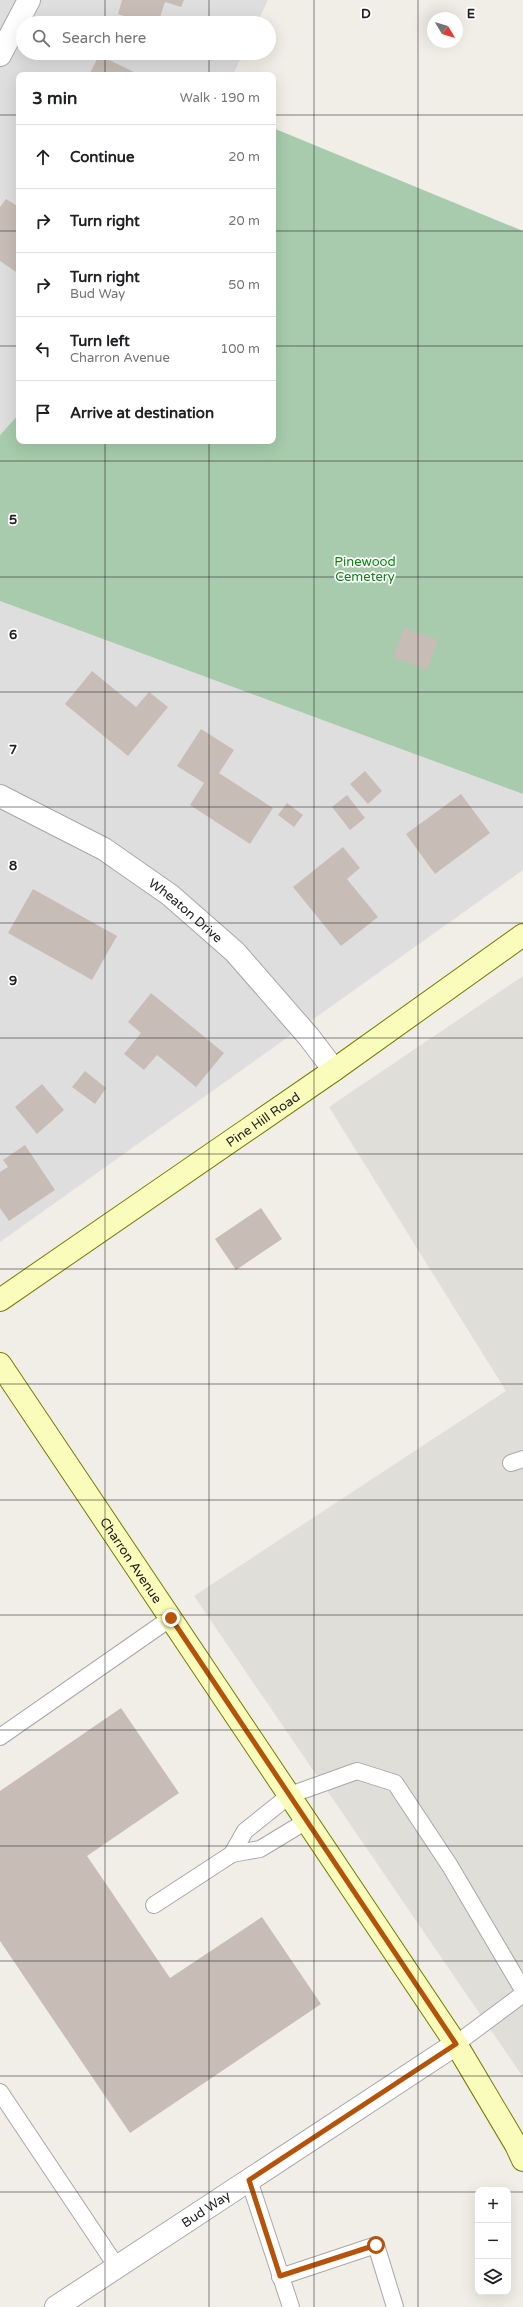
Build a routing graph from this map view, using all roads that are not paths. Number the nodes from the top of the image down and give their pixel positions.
1 (29, 0) edge
2 (21, 16) edge
3 (16, 25) edge
4 (0, 55) edge
5 (0, 796) edge
6 (523, 935) edge
7 (334, 1070) junction
8 (0, 1300) edge
9 (0, 1364) edge
10 (171, 1618) junction
11 (0, 1737) edge
12 (290, 1795) junction
13 (308, 1820) junction
14 (232, 1854) junction
15 (154, 1905) dead end
16 (523, 1990) edge
17 (523, 1994) edge
18 (456, 2044) junction
19 (0, 2092) edge
20 (523, 2160) edge
21 (249, 2180) junction
22 (117, 2267) junction
23 (280, 2276) junction
24 (60, 2306) edge
25 (291, 2307) edge
26 (395, 2307) edge

1 - 2 street
3 - 4 street
5 - 7 street, Wheaton Drive
6 - 7 street, Pine Hill Road
7 - 8 street, Pine Hill Road
9 - 10 street, Charron Avenue
10 - 11 lane
10 - 12 street, Charron Avenue
12 - 13 street, Charron Avenue
12 - 14 lane
12 - 16 lane
13 - 14 lane
13 - 18 street, Charron Avenue
14 - 15 lane
17 - 18 lane
18 - 20 street, Charron Avenue
18 - 21 street, Bud Way
19 - 22 lane
21 - 22 street, Bud Way
21 - 23 lane
22 - 24 street, Bud Way
23 - 25 lane
23 - 26 lane

